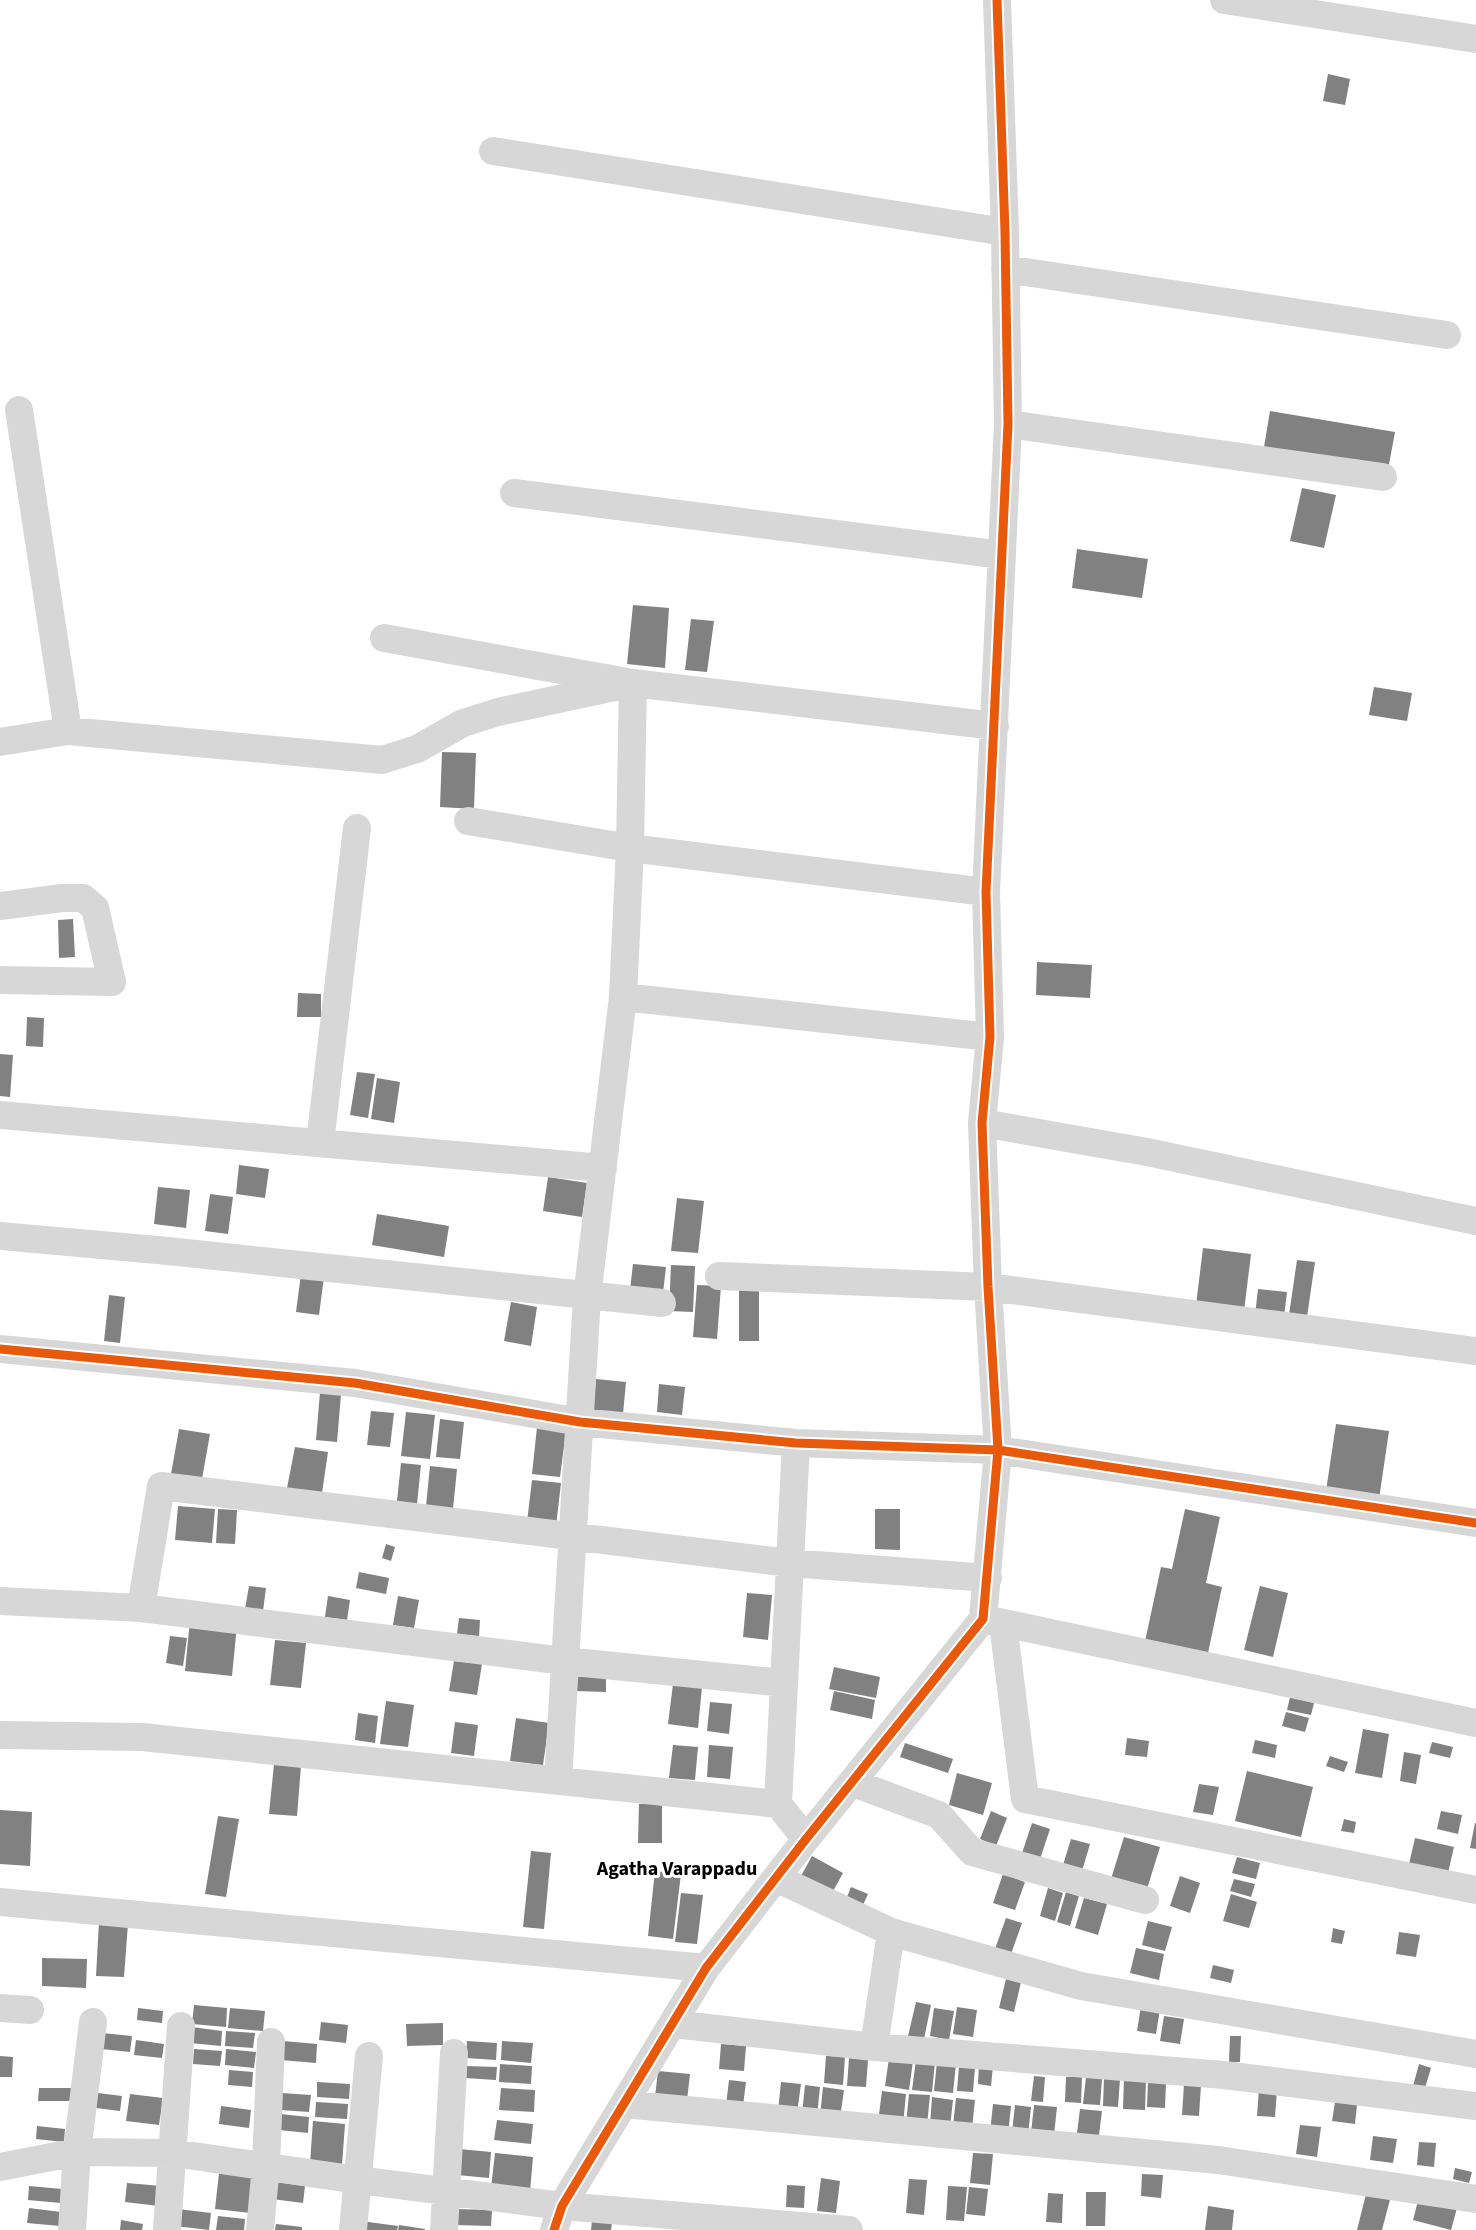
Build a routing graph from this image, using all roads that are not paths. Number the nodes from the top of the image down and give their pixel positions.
1 (997, 0) edge
2 (1224, 0) edge
3 (1476, 39) edge
4 (493, 151) dead end
5 (1005, 232) junction
6 (1005, 269) junction
7 (1447, 335) dead end
8 (19, 410) dead end
9 (1008, 424) junction
10 (1383, 477) dead end
11 (514, 494) dead end
12 (1002, 555) junction
13 (384, 638) dead end
14 (633, 683) junction
15 (995, 726) junction
16 (68, 731) junction
17 (0, 742) edge
18 (468, 820) dead end
19 (357, 828) dead end
20 (630, 848) junction
21 (986, 892) junction
22 (0, 906) edge
23 (0, 980) edge
24 (623, 997) junction
25 (990, 1037) junction
26 (0, 1115) edge
27 (982, 1123) junction
28 (320, 1143) junction
29 (603, 1168) junction
30 (1476, 1221) edge
31 (0, 1236) edge
32 (719, 1276) dead end
33 (988, 1287) junction
34 (587, 1297) junction
35 (662, 1303) dead end
36 (0, 1349) edge
37 (1476, 1351) edge
38 (580, 1422) junction
39 (796, 1443) junction
40 (998, 1450) junction
41 (1476, 1523) edge
42 (571, 1536) junction
43 (790, 1563) junction
44 (988, 1578) junction
45 (0, 1601) edge
46 (141, 1608) junction
47 (993, 1621) junction
48 (564, 1661) junction
49 (784, 1683) junction
50 (1476, 1723) edge
51 (0, 1735) edge
52 (558, 1780) junction
53 (853, 1783) junction
54 (778, 1804) junction
55 (806, 1839) junction
56 (776, 1878) junction
57 (1476, 1890) edge
58 (1145, 1900) dead end
59 (0, 1902) edge
60 (891, 1932) junction
61 (706, 1968) junction
62 (0, 2008) edge
63 (30, 2010) dead end
64 (93, 2022) dead end
65 (674, 2024) junction
66 (181, 2026) dead end
67 (271, 2042) dead end
68 (874, 2047) junction
69 (454, 2053) dead end
70 (1476, 2054) edge
71 (369, 2056) dead end
72 (624, 2104) junction
73 (1476, 2106) edge
74 (76, 2152) junction
75 (173, 2153) junction
76 (266, 2165) junction
77 (0, 2167) edge
78 (358, 2180) junction
79 (447, 2192) junction
80 (1476, 2199) edge
81 (558, 2218) edge
82 (72, 2230) edge
83 (167, 2230) edge
84 (260, 2230) edge
85 (353, 2230) edge
86 (444, 2230) edge
87 (835, 2230) edge

1 - 5 street
2 - 3 street
4 - 5 street
5 - 6 street
6 - 7 street
6 - 9 street
8 - 16 street
9 - 10 street
9 - 12 street
11 - 12 street
12 - 15 street
13 - 14 street
14 - 15 street
14 - 16 street
14 - 20 street
15 - 21 street
16 - 17 street
18 - 20 street
19 - 28 street
20 - 21 street
20 - 24 street
21 - 25 street
22 - 23 street
24 - 25 street
24 - 29 street
25 - 27 street
26 - 28 street
27 - 30 street
27 - 33 street
28 - 29 street
29 - 34 street
31 - 34 street
32 - 33 street
33 - 37 street
33 - 40 street
34 - 35 street
34 - 38 street
36 - 38 street
38 - 39 street
38 - 42 street
39 - 40 street
39 - 43 street
40 - 41 street
40 - 44 street
42 - 43 street
42 - 46 street
42 - 48 street
43 - 44 street
43 - 49 street
44 - 47 street
45 - 46 street
46 - 48 street
47 - 50 street
47 - 53 street
47 - 57 street
48 - 49 street
48 - 52 street
49 - 54 street
51 - 52 street
52 - 54 street
53 - 55 street
53 - 58 street
54 - 55 street
55 - 56 street
56 - 60 street
56 - 61 street
59 - 61 street
60 - 68 street
60 - 70 street
61 - 65 street
62 - 63 street
64 - 74 street
65 - 68 street
65 - 72 street
66 - 75 street
67 - 76 street
68 - 73 street
69 - 79 street
71 - 78 street
72 - 80 street
72 - 81 street
74 - 75 street
74 - 77 street
74 - 82 street
75 - 76 street
75 - 83 street
76 - 78 street
76 - 84 street
78 - 79 street
78 - 85 street
79 - 81 street
79 - 86 street
81 - 87 street

